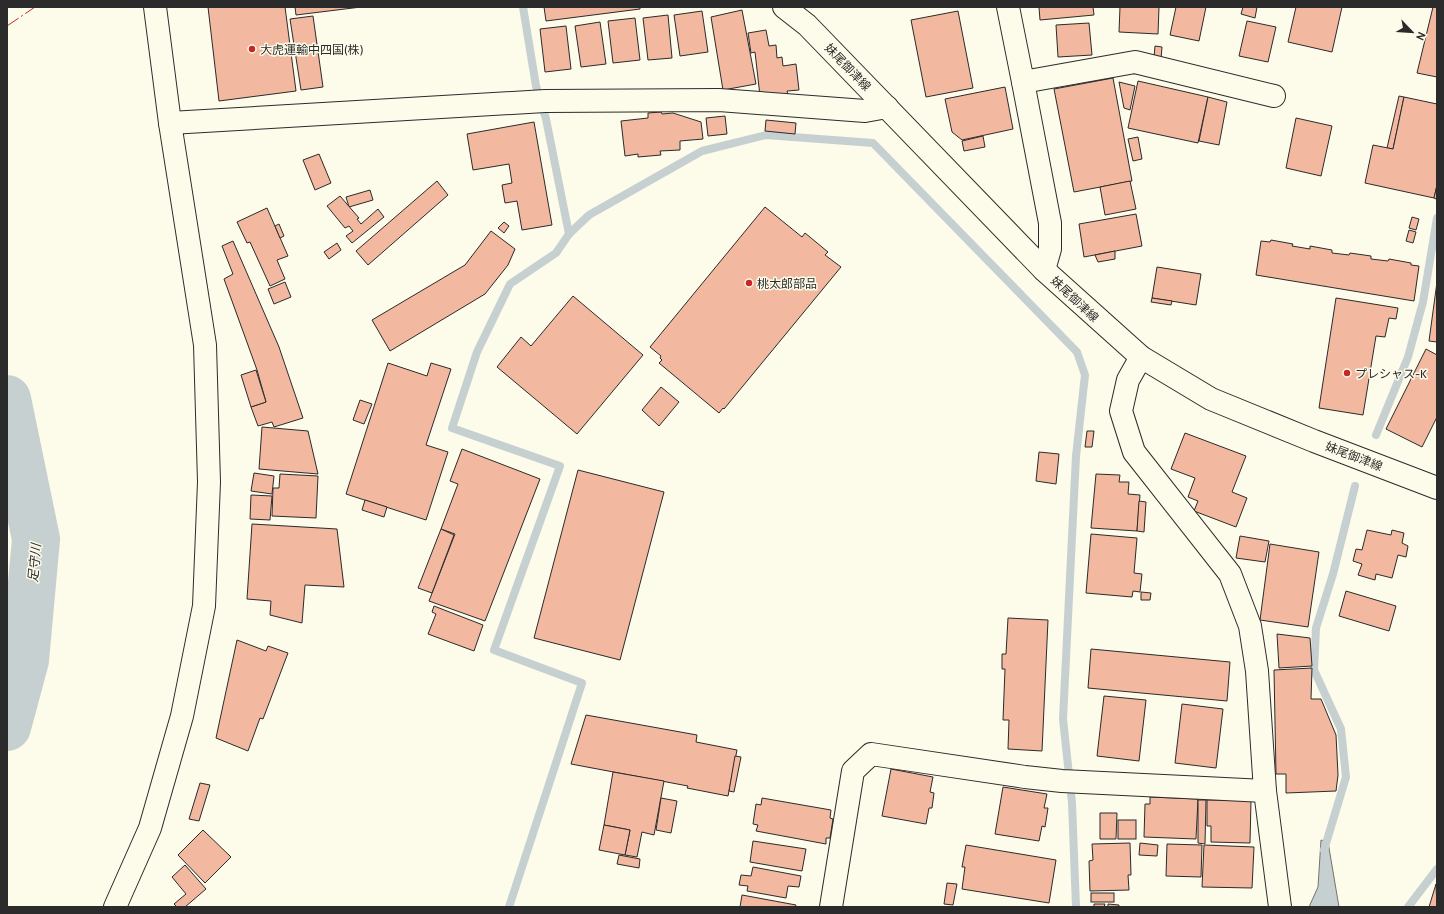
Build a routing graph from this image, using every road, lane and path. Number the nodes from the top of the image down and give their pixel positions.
1 (155, 7) edge
2 (784, 7) edge
3 (1008, 7) edge
4 (1023, 82) junction
5 (1274, 96) dead end
6 (887, 107) junction
7 (170, 123) junction
8 (1044, 270) junction
9 (1141, 358) junction
10 (1437, 488) edge
11 (1265, 791) junction
12 (115, 907) edge
13 (831, 907) edge
14 (1280, 907) edge

1 - 7 street
2 - 6 street, 妹尾御津線
3 - 4 street
4 - 5 street
4 - 8 street
6 - 7 street
6 - 8 street, 妹尾御津線
7 - 12 street
8 - 9 street, 妹尾御津線
9 - 10 street, 妹尾御津線
9 - 11 street
11 - 13 street
11 - 14 street

